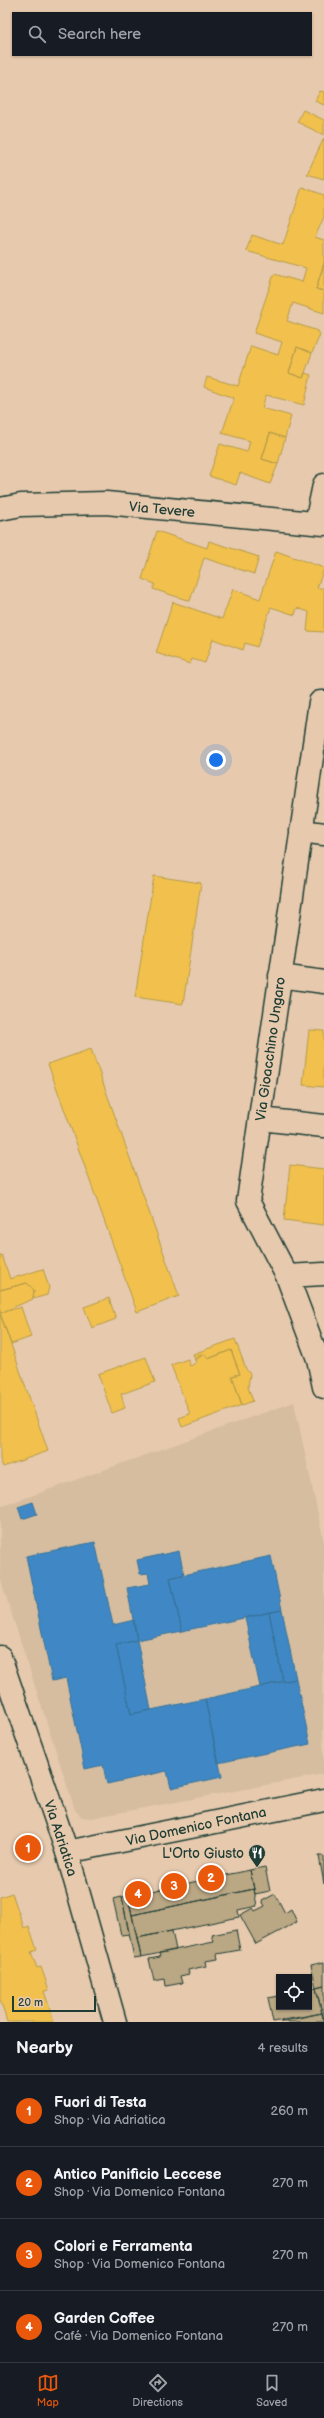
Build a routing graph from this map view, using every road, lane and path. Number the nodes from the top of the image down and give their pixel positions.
1 (324, 486) edge
2 (0, 509) edge
3 (320, 524) edge
4 (324, 702) edge
5 (301, 830) junction
6 (324, 834) edge
7 (280, 976) junction
8 (324, 982) edge
9 (260, 1119) junction
10 (324, 1126) edge
11 (324, 1274) edge
12 (287, 1276) junction
13 (324, 1387) edge
14 (0, 1656) edge
15 (324, 1800) edge
16 (67, 1852) junction
17 (114, 2022) edge

1 - 3 street
2 - 3 street, Via Tevere
4 - 5 street, Via Gioacchino Ungaro
5 - 6 street
5 - 7 street, Via Gioacchino Ungaro
7 - 8 street
7 - 9 street, Via Gioacchino Ungaro
9 - 10 street
9 - 12 street, Via Gioacchino Ungaro
11 - 12 street
12 - 13 street, Via Gioacchino Ungaro
14 - 16 street, Via Adriatica
15 - 16 street, Via Domenico Fontana
16 - 17 street, Via Adriatica

